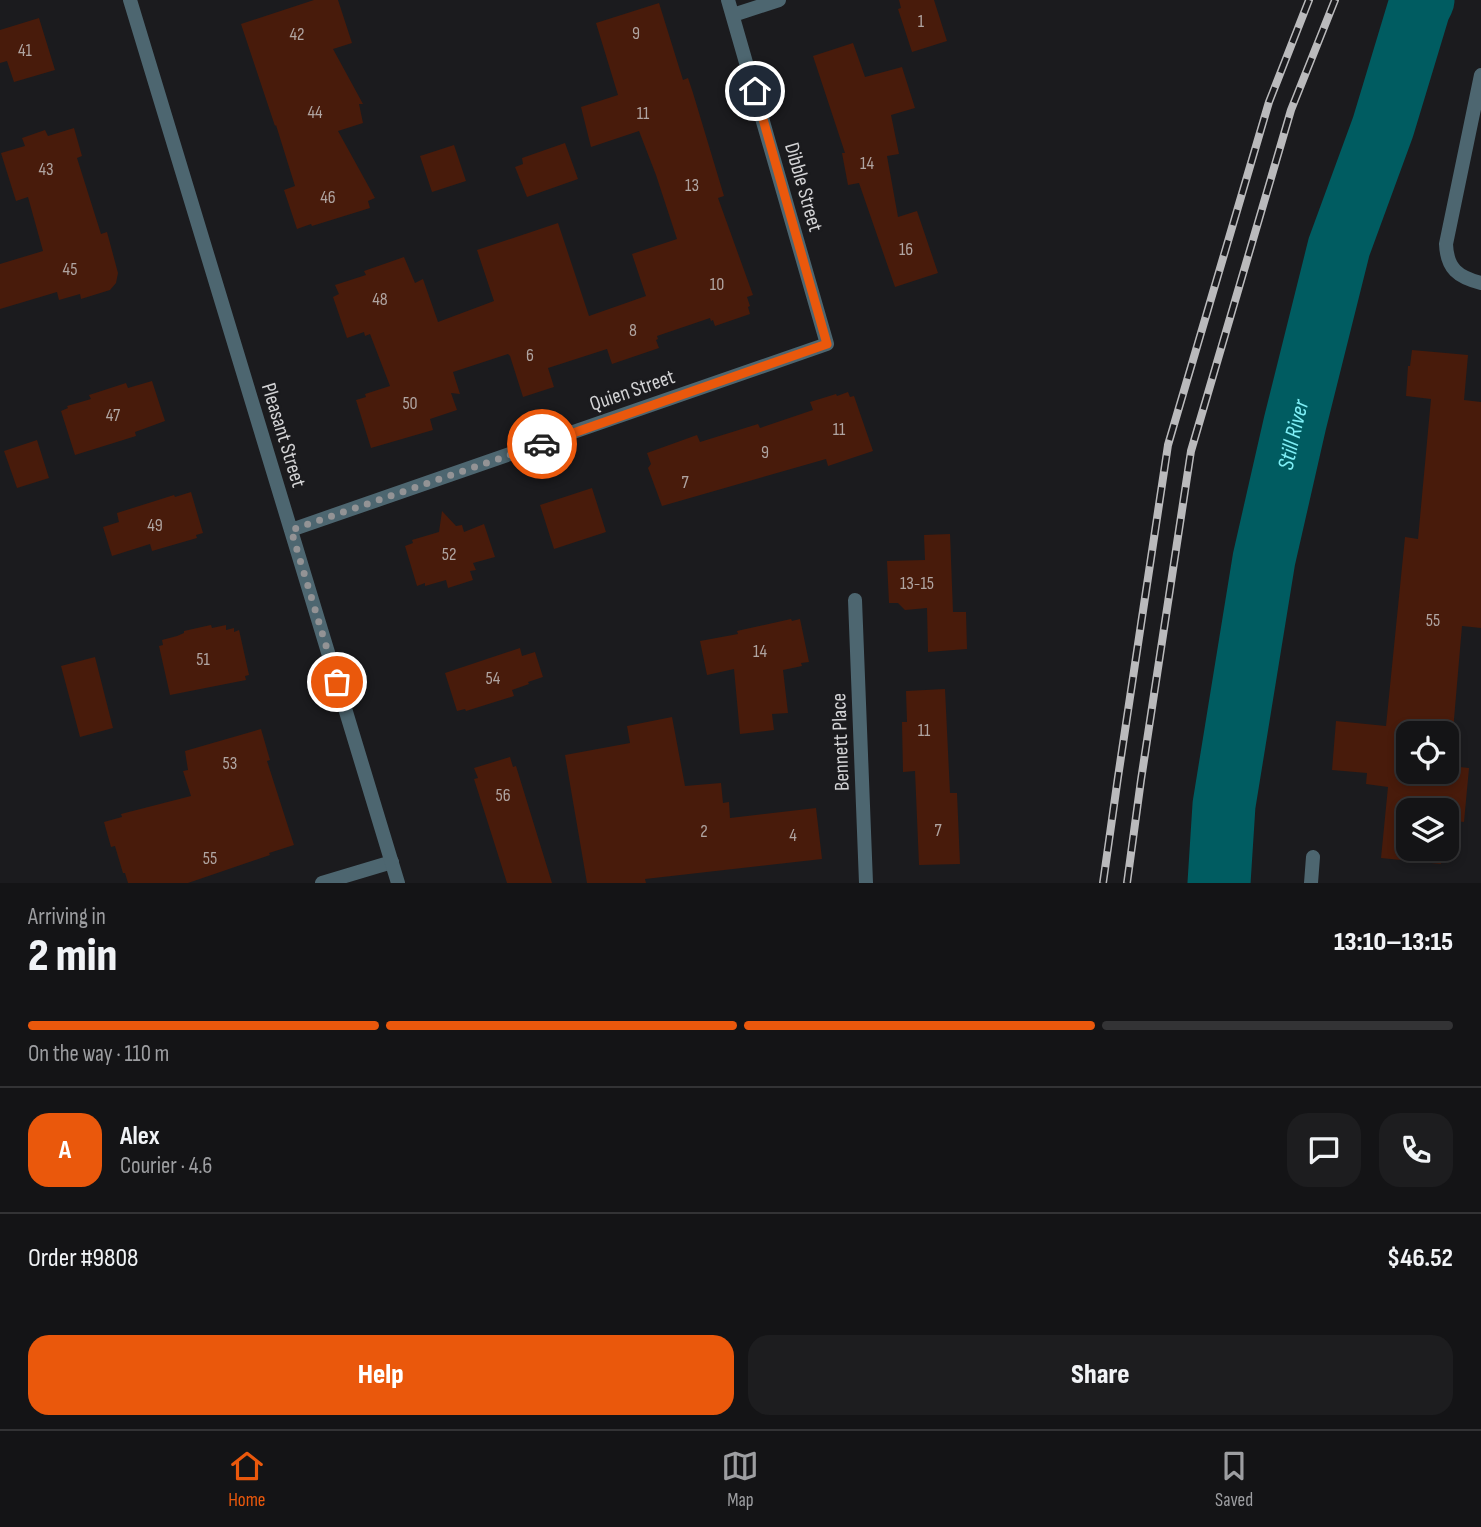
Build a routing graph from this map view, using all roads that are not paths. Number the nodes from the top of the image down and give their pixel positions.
1 (130, 0) edge
2 (728, 0) edge
3 (779, 0) edge
4 (733, 15) junction
5 (1481, 75) edge
6 (1481, 284) edge
7 (827, 344) joint
8 (291, 530) junction
9 (855, 600) dead end
10 (1313, 857) dead end
11 (392, 862) junction
12 (322, 883) edge
13 (398, 883) edge
14 (866, 883) edge
15 (1311, 883) edge

1 - 8 street, Pleasant Street
2 - 4 street, Dibble Street
3 - 4 street
4 - 7 street, Dibble Street
5 - 6 street
7 - 8 street, Quien Street
8 - 11 street, Pleasant Street
9 - 14 street, Bennett Place
10 - 15 street
11 - 12 street
11 - 13 street, Pleasant Street

